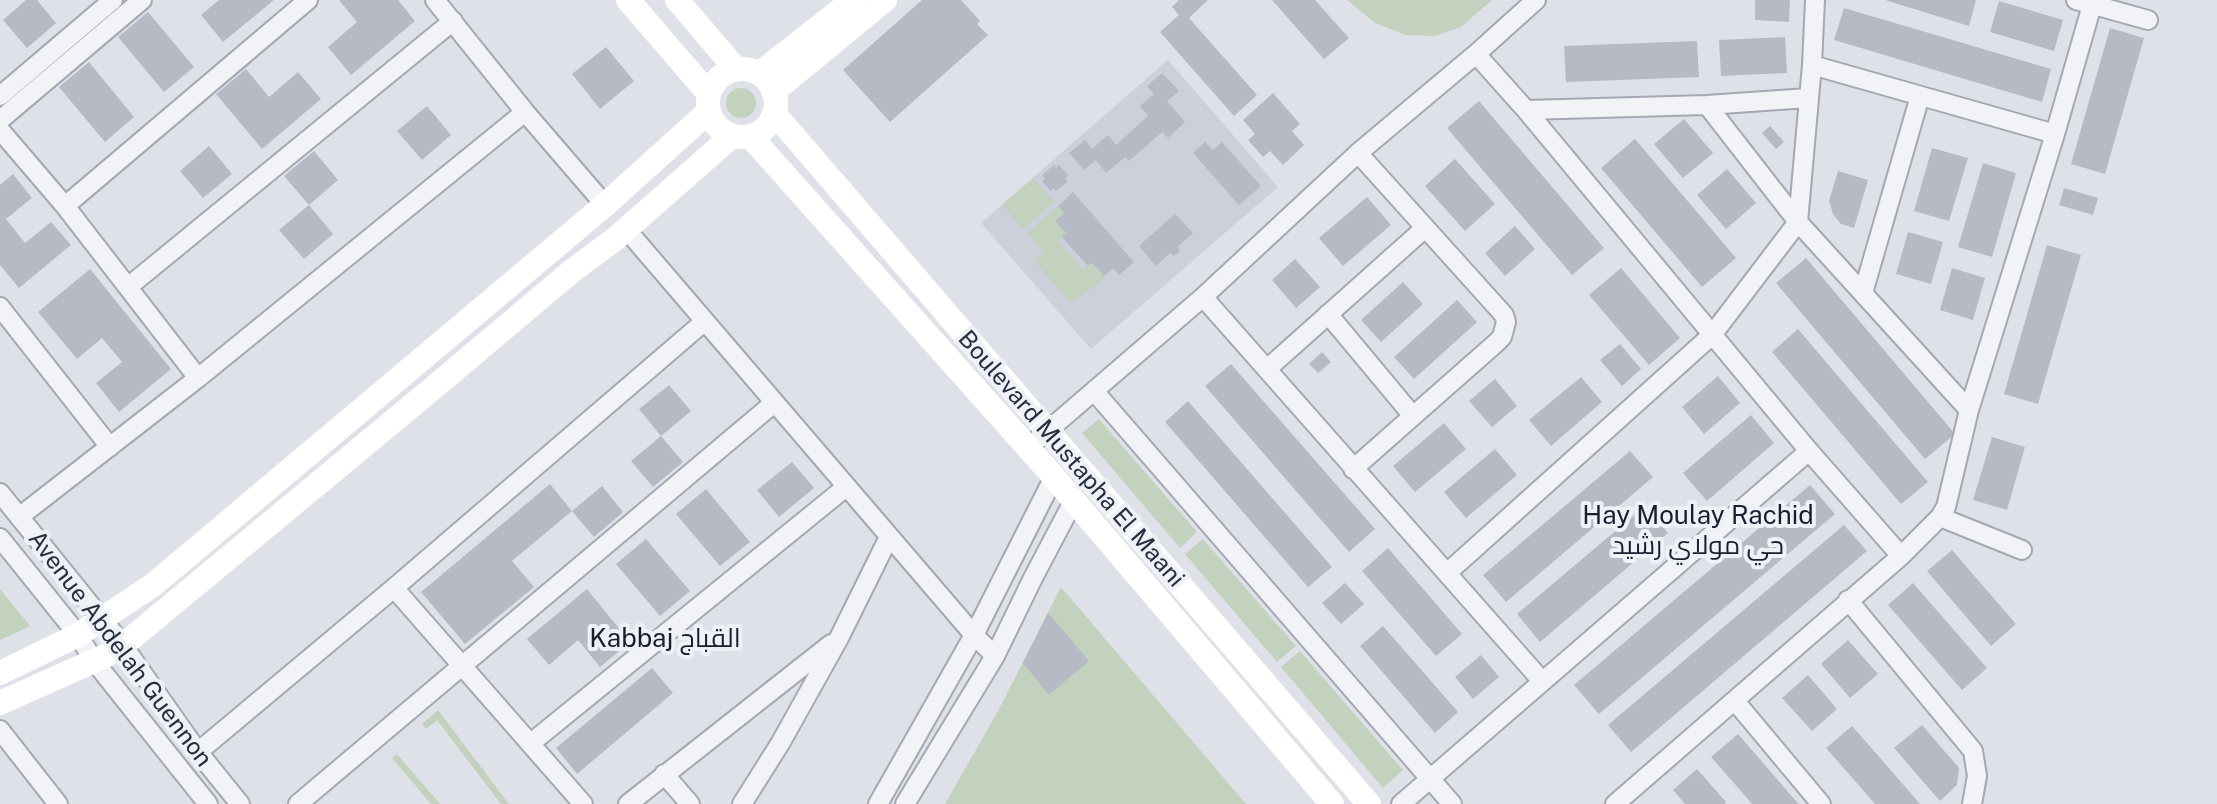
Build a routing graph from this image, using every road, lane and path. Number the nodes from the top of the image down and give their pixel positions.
1 (113, 0) edge
2 (142, 0) edge
3 (308, 0) edge
4 (435, 0) edge
5 (628, 0) edge
6 (677, 0) edge
7 (853, 0) edge
8 (885, 0) edge
9 (1536, 0) edge
10 (1815, 0) edge
11 (2084, 2) edge
12 (2148, 20) dead end
13 (453, 21) junction
14 (1476, 54) junction
15 (1812, 65) junction
16 (761, 87) junction
17 (0, 96) edge
18 (1920, 96) junction
19 (1808, 98) junction
20 (709, 102) junction
21 (1707, 105) junction
22 (1526, 110) junction
23 (525, 112) junction
24 (0, 120) edge
25 (0, 130) edge
26 (2055, 134) junction
27 (741, 136) junction
28 (1358, 153) junction
29 (605, 205) junction
30 (65, 206) junction
31 (1798, 222) junction
32 (1425, 228) junction
33 (627, 229) junction
34 (914, 274) junction
35 (128, 287) junction
36 (1863, 293) junction
37 (892, 294) junction
38 (1203, 297) junction
39 (0, 307) edge
40 (1328, 314) junction
41 (705, 321) junction
42 (1712, 335) junction
43 (1267, 369) junction
44 (198, 378) junction
45 (1094, 391) junction
46 (774, 403) junction
47 (1969, 410) junction
48 (1413, 416) junction
49 (1038, 440) junction
50 (110, 447) junction
51 (1809, 451) junction
52 (1353, 469) junction
53 (1054, 477) junction
54 (846, 487) junction
55 (0, 493) edge
56 (1074, 500) junction
57 (19, 517) junction
58 (1940, 517) junction
59 (889, 537) junction
60 (0, 538) edge
61 (2022, 550) dead end
62 (1901, 556) junction
63 (1447, 573) junction
64 (394, 588) junction
65 (1848, 600) junction
66 (103, 620) junction
67 (78, 635) junction
68 (974, 635) junction
69 (839, 638) junction
70 (122, 644) junction
71 (995, 656) junction
72 (94, 661) junction
73 (463, 666) junction
74 (0, 673) edge
75 (1542, 681) junction
76 (1735, 701) junction
77 (0, 703) edge
78 (0, 730) edge
79 (531, 743) junction
80 (198, 752) junction
81 (664, 774) junction
82 (1430, 777) junction
83 (1632, 789) junction
84 (58, 804) edge
85 (208, 804) edge
86 (240, 804) edge
87 (298, 804) edge
88 (583, 804) edge
89 (628, 804) edge
90 (690, 804) edge
91 (742, 804) edge
92 (878, 804) edge
93 (905, 804) edge
94 (1332, 804) edge
95 (1369, 804) edge
96 (1401, 804) edge
97 (1452, 804) edge
98 (1615, 804) edge
99 (1645, 804) edge
100 (1821, 804) edge
101 (1972, 804) edge

1 - 17 street
2 - 24 street
3 - 30 street
4 - 13 street
5 - 20 main road
6 - 16 main road, Boulevard Mustapha El Maani
7 - 16 main road
8 - 16 main road
9 - 14 street
10 - 15 street
11 - 12 street
11 - 26 street
13 - 23 street
13 - 35 street
14 - 22 street
14 - 28 street
15 - 18 street
15 - 19 street
16 - 20 main road
16 - 27 main road
16 - 34 main road, Boulevard Mustapha El Maani
18 - 26 street
18 - 36 street
19 - 21 street
19 - 31 street
20 - 27 main road
20 - 29 main road
21 - 22 street
21 - 31 street
22 - 42 street
23 - 29 street
23 - 44 street
25 - 30 street
26 - 47 street
27 - 33 main road
27 - 37 main road, Boulevard Mustapha El Maani
28 - 32 street
28 - 38 street
29 - 33 main road
29 - 66 main road
30 - 35 street
31 - 36 street
31 - 42 street
32 - 40 street
32 - 48 street
33 - 41 street
33 - 70 main road
34 - 37 main road
34 - 49 main road, Boulevard Mustapha El Maani
35 - 44 street
36 - 47 street
37 - 49 main road, Boulevard Mustapha El Maani
38 - 43 street
38 - 45 street
39 - 50 street
40 - 43 street
40 - 48 street
41 - 46 street
41 - 64 street
42 - 51 street
42 - 63 street
43 - 52 street
44 - 50 street
45 - 49 street
45 - 82 street
46 - 54 street
46 - 73 street
47 - 58 street
48 - 52 street
49 - 53 main road, Boulevard Mustapha El Maani
49 - 95 main road, Boulevard Mustapha El Maani
50 - 57 street
51 - 62 street
51 - 75 street
52 - 63 street
53 - 56 main road, Boulevard Mustapha El Maani
53 - 68 street
54 - 59 street
54 - 79 street
55 - 57 street, Avenue Abdelah Guennon
56 - 71 street
56 - 94 main road, Boulevard Mustapha El Maani
57 - 66 street, Avenue Abdelah Guennon
58 - 61 street
58 - 62 street
59 - 68 street
59 - 69 street
60 - 67 street, Avenue Abdelah Guennon
62 - 65 street
63 - 75 street
64 - 73 street
64 - 80 street
65 - 76 street
65 - 101 street
66 - 67 main road
66 - 70 street, Avenue Abdelah Guennon
67 - 72 street, Avenue Abdelah Guennon
67 - 74 main road
68 - 71 street
68 - 92 street
69 - 81 street
69 - 91 street
70 - 72 main road
70 - 80 street, Avenue Abdelah Guennon
71 - 93 street
72 - 77 main road
72 - 85 street, Avenue Abdelah Guennon
73 - 79 street
73 - 87 street
75 - 82 street
76 - 83 street
76 - 100 street
78 - 84 street
79 - 88 street
80 - 86 street, Avenue Abdelah Guennon
81 - 89 street
81 - 90 street
82 - 96 street
82 - 97 street
83 - 98 street
83 - 99 street

